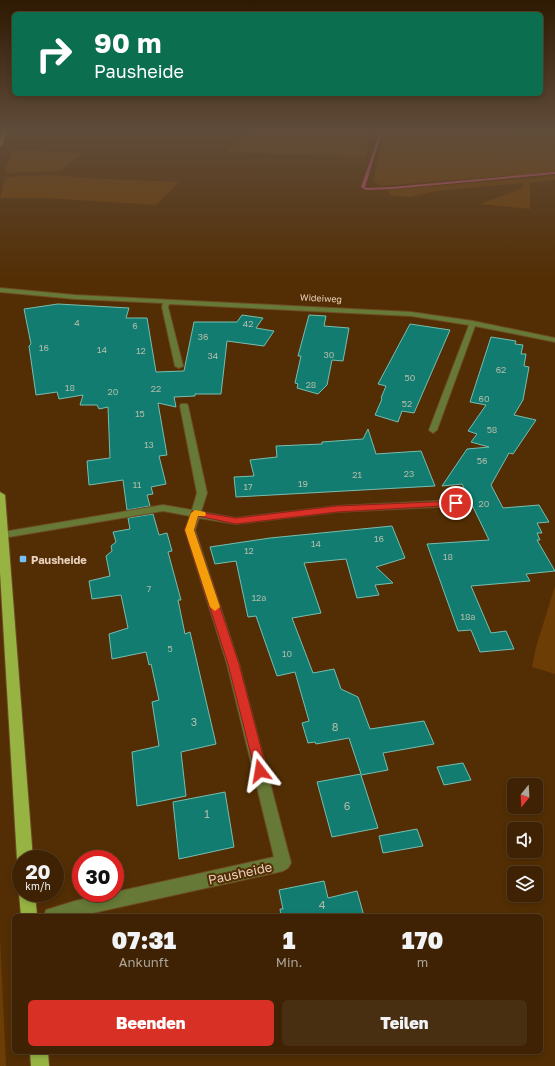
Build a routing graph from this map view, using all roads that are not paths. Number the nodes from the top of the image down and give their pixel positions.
1 (0, 290) edge
2 (167, 301) junction
3 (473, 323) junction
4 (555, 340) edge
5 (179, 366) dead end
6 (184, 406) dead end
7 (433, 430) dead end
8 (0, 495) edge
9 (456, 503) dead end
10 (195, 513) junction
11 (3, 535) junction
12 (24, 850) edge
13 (28, 902) edge
14 (29, 914) edge
15 (58, 914) edge
16 (39, 1054) edge
17 (40, 1066) edge

1 - 2 street, Wideiweg
2 - 3 street, Wideiweg
2 - 5 street
3 - 4 street, Wideiweg
3 - 7 street
6 - 10 street, Pausheide
8 - 11 main road
9 - 10 street
10 - 11 street
10 - 15 street, Pausheide
11 - 12 main road
13 - 14 main road
16 - 17 main road

